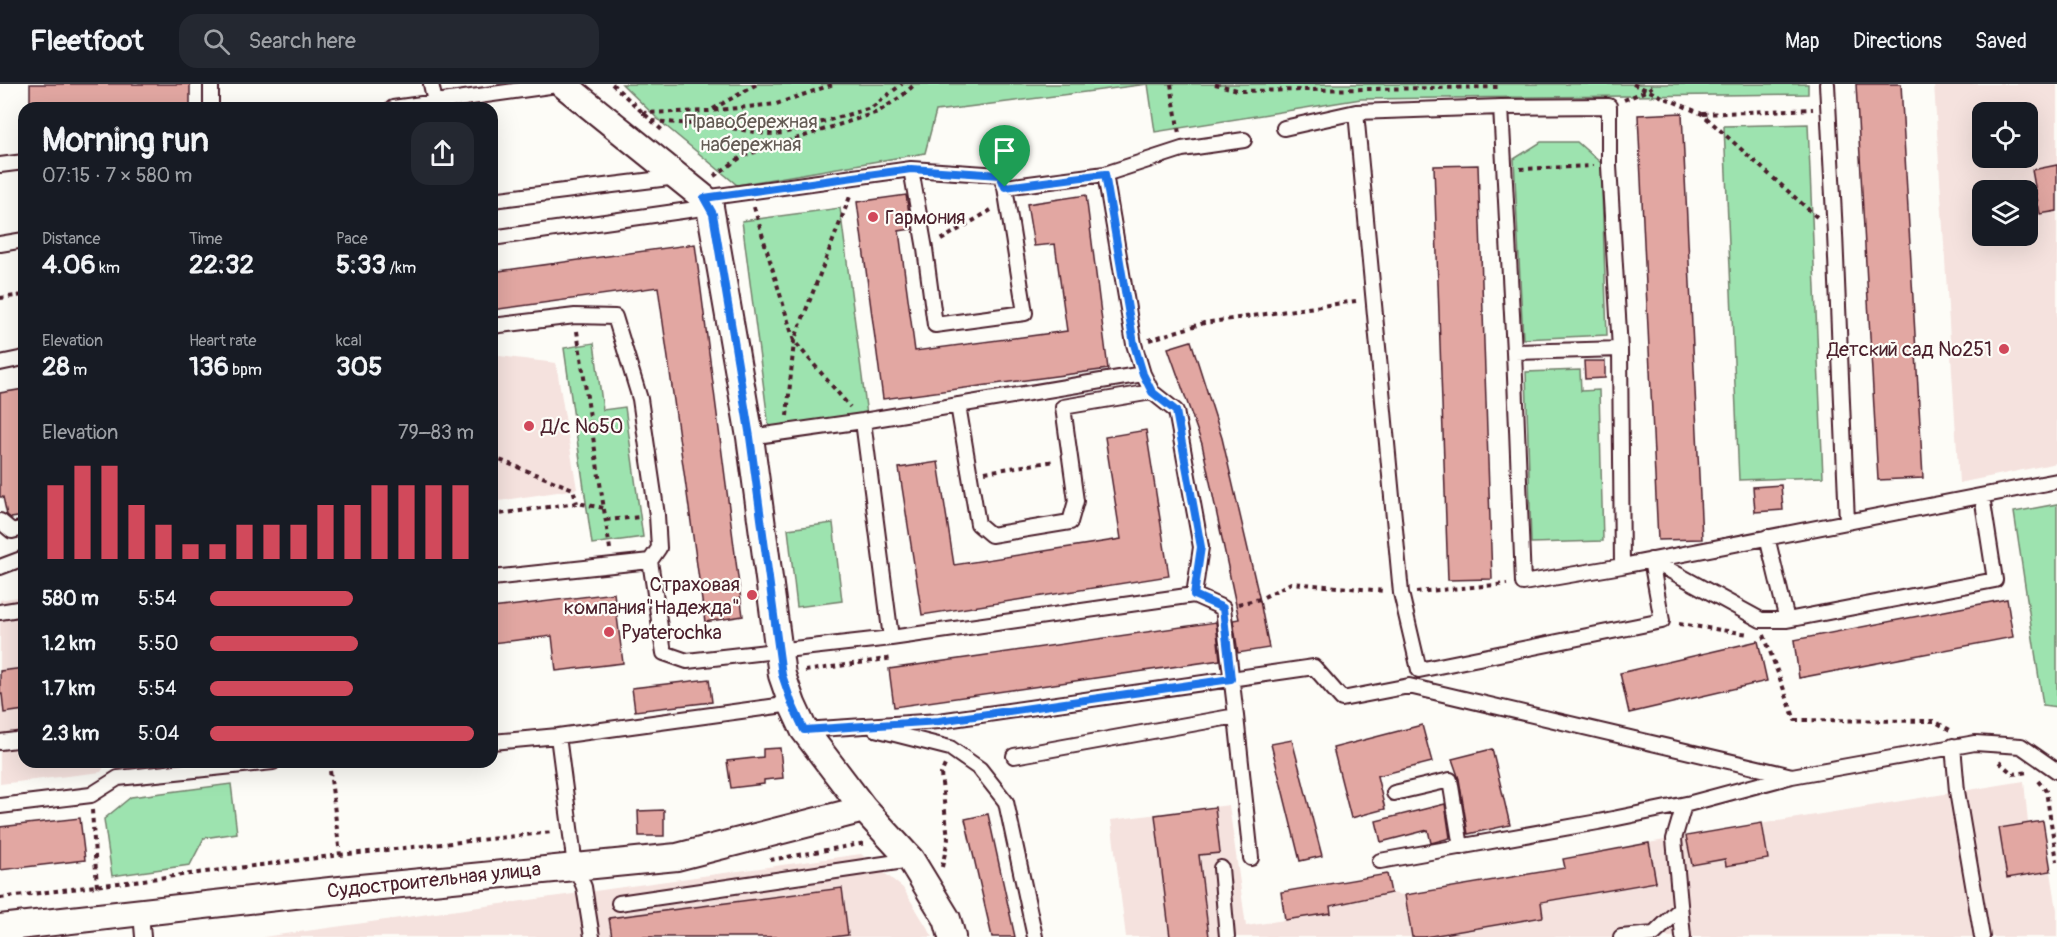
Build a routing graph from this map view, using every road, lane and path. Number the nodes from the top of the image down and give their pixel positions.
1 (211, 84) edge
2 (431, 84) edge
3 (564, 84) edge
4 (757, 84) edge
5 (834, 84) edge
6 (902, 84) edge
7 (915, 84) edge
8 (1171, 84) edge
9 (1215, 84) edge
10 (1633, 84) edge
11 (1655, 84) edge
12 (1827, 84) edge
13 (1503, 87) dead end
14 (1648, 90) junction
15 (211, 102) edge
16 (435, 102) joint
17 (1609, 106) junction
18 (1501, 107) junction
19 (1827, 108) junction
20 (710, 111) junction
21 (1356, 112) junction
22 (642, 113) dead end
23 (1702, 114) junction
24 (652, 121) dead end
25 (1284, 128) dead end
26 (1244, 140) dead end
27 (1182, 149) junction
28 (18, 163) edge
29 (0, 165) edge
30 (1609, 166) junction
31 (911, 169) junction
32 (1504, 170) junction
33 (1105, 174) junction
34 (679, 177) junction
35 (853, 178) junction
36 (750, 192) junction
37 (1006, 193) junction
38 (709, 194) junction
39 (498, 199) edge
40 (1835, 234) junction
41 (498, 237) edge
42 (18, 241) edge
43 (0, 244) edge
44 (925, 249) junction
45 (18, 296) edge
46 (0, 298) edge
47 (1374, 299) junction
48 (575, 316) junction
49 (498, 325) edge
50 (794, 341) junction
51 (1134, 344) junction
52 (1620, 349) junction
53 (1514, 352) junction
54 (18, 359) edge
55 (0, 363) edge
56 (1143, 374) junction
57 (1152, 392) junction
58 (958, 405) junction
59 (863, 421) junction
60 (785, 431) junction
61 (750, 437) junction
62 (1071, 458) junction
63 (498, 459) edge
64 (970, 474) junction
65 (2057, 481) edge
66 (1982, 496) junction
67 (578, 503) junction
68 (604, 508) junction
69 (498, 514) edge
70 (657, 515) junction
71 (606, 520) junction
72 (0, 521) edge
73 (1847, 522) junction
74 (18, 530) edge
75 (1767, 537) junction
76 (18, 560) edge
77 (1651, 560) junction
78 (650, 561) junction
79 (613, 565) junction
80 (1622, 566) junction
81 (0, 567) edge
82 (498, 577) edge
83 (1194, 595) junction
84 (18, 609) edge
85 (0, 612) edge
86 (1787, 620) junction
87 (1662, 621) junction
88 (1765, 637) dead end
89 (891, 638) junction
90 (778, 651) junction
91 (1231, 679) junction
92 (792, 704) junction
93 (1236, 716) junction
94 (861, 725) junction
95 (804, 730) junction
96 (558, 736) junction
97 (18, 740) edge
98 (498, 741) edge
99 (0, 742) edge
100 (1953, 746) junction
101 (950, 747) junction
102 (1014, 756) dead end
103 (215, 768) edge
104 (330, 768) edge
105 (2057, 771) edge
106 (1792, 776) junction
107 (1395, 793) dead end
108 (91, 795) junction
109 (1684, 805) junction
110 (0, 806) edge
111 (864, 809) junction
112 (572, 830) junction
113 (1461, 847) junction
114 (340, 855) junction
115 (1251, 858) dead end
116 (911, 860) junction
117 (1380, 861) dead end
118 (575, 866) junction
119 (942, 868) dead end
120 (1221, 868) dead end
121 (97, 887) junction
122 (0, 898) edge
123 (619, 903) dead end
124 (1679, 910) junction
125 (142, 925) edge
126 (0, 928) edge
127 (592, 937) edge
128 (952, 937) edge
129 (1035, 937) edge
130 (1227, 937) edge
131 (1621, 937) edge
132 (1683, 937) edge
133 (1982, 937) edge

1 - 15 lane
2 - 16 lane
3 - 16 lane
3 - 34 street
4 - 20 path
5 - 20 path
6 - 24 path
7 - 38 path
8 - 27 path
9 - 13 path
10 - 14 path
11 - 14 path
12 - 19 lane
14 - 17 path
14 - 23 path
17 - 18 lane
17 - 30 lane
18 - 21 lane
18 - 32 lane
19 - 23 path
19 - 40 lane
20 - 22 path
21 - 25 lane
21 - 47 lane
23 - 40 path
26 - 27 lane
27 - 33 lane
28 - 29 lane
30 - 32 path
30 - 52 lane
31 - 35 lane
31 - 37 lane
31 - 44 lane
32 - 53 lane
33 - 37 lane
33 - 51 lane
34 - 38 street
34 - 39 lane
35 - 36 lane
35 - 50 path
36 - 38 lane
36 - 50 path
37 - 44 path
37 - 44 lane
38 - 41 lane
38 - 61 street
40 - 73 lane
42 - 43 lane
45 - 46 path
47 - 51 path
47 - 87 lane
48 - 49 lane
48 - 68 path
48 - 70 lane
50 - 59 path
50 - 60 path
51 - 56 lane
52 - 53 lane
52 - 80 lane
53 - 80 lane
54 - 55 lane
56 - 57 lane
56 - 58 lane
57 - 62 lane
57 - 83 lane
58 - 59 lane
58 - 64 lane
59 - 60 lane
59 - 89 lane
60 - 61 lane
61 - 90 street
62 - 64 path
62 - 64 lane
63 - 67 path
65 - 66 lane
66 - 73 lane
66 - 86 lane
67 - 68 path
67 - 69 path
68 - 71 path
70 - 71 path
70 - 78 lane
71 - 79 path
72 - 74 lane
73 - 75 lane
75 - 77 lane
75 - 86 lane
76 - 81 lane
77 - 80 lane
77 - 86 lane
77 - 87 lane
78 - 79 lane
78 - 90 lane
79 - 82 lane
83 - 89 lane
83 - 91 lane
84 - 85 lane
87 - 88 path
89 - 90 lane
90 - 92 street
91 - 93 lane
91 - 94 lane
91 - 106 lane
92 - 95 street
92 - 96 lane
93 - 102 lane
93 - 115 lane
94 - 95 lane
94 - 101 lane
95 - 111 street
96 - 98 lane
96 - 112 lane
97 - 99 lane
100 - 105 lane
100 - 106 lane
100 - 133 lane
101 - 119 path
101 - 129 lane
103 - 108 lane
104 - 114 path
106 - 109 lane
107 - 113 lane
108 - 110 lane
108 - 121 path
109 - 113 lane
109 - 124 lane
111 - 116 street
111 - 118 street, Судостроительная улица
112 - 114 path
112 - 118 lane
113 - 117 lane
114 - 121 path
116 - 123 lane
116 - 128 street
118 - 125 street, Судостроительная улица
118 - 127 lane
120 - 130 lane
121 - 122 path
124 - 131 lane
124 - 132 lane
125 - 126 street, Судостроительная улица

